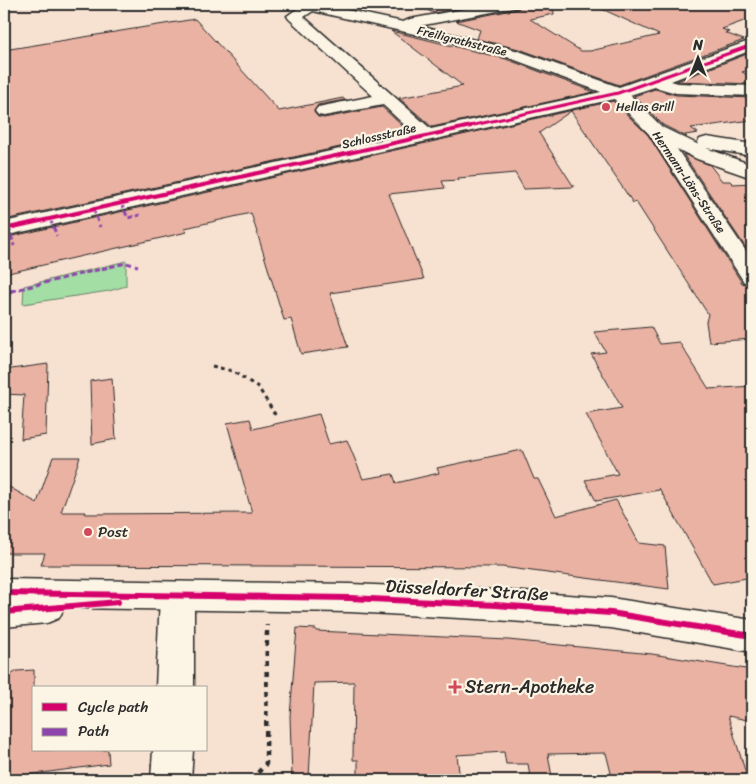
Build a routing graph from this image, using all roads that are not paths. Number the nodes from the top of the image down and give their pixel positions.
1 (513, 4) edge
2 (307, 5) edge
3 (399, 25) junction
4 (752, 44) edge
5 (655, 81) junction
6 (752, 91) edge
7 (618, 93) junction
8 (386, 99) junction
9 (324, 111) dead end
10 (664, 135) junction
11 (428, 136) junction
12 (752, 150) edge
13 (752, 172) edge
14 (4, 229) edge
15 (752, 277) edge
16 (4, 593) edge
17 (178, 596) junction
18 (4, 612) edge
19 (752, 636) edge
20 (175, 686) edge
21 (173, 752) edge
22 (171, 780) edge

1 - 3 street
2 - 3 street, Freiligrathstraße
2 - 8 street
3 - 7 street, Freiligrathstraße
4 - 5 street, Schlossstraße
5 - 6 street
5 - 7 street, Schlossstraße
7 - 10 street, Hermann-Löns-Straße
7 - 11 street, Schlossstraße
8 - 9 street
8 - 11 street
10 - 12 street
10 - 13 street
10 - 15 street, Hermann-Löns-Straße
11 - 14 street, Schlossstraße
16 - 17 street, Düsseldorfer Straße
17 - 18 street, Düsseldorfer Straße
17 - 19 street, Düsseldorfer Straße
17 - 20 street
21 - 22 street

